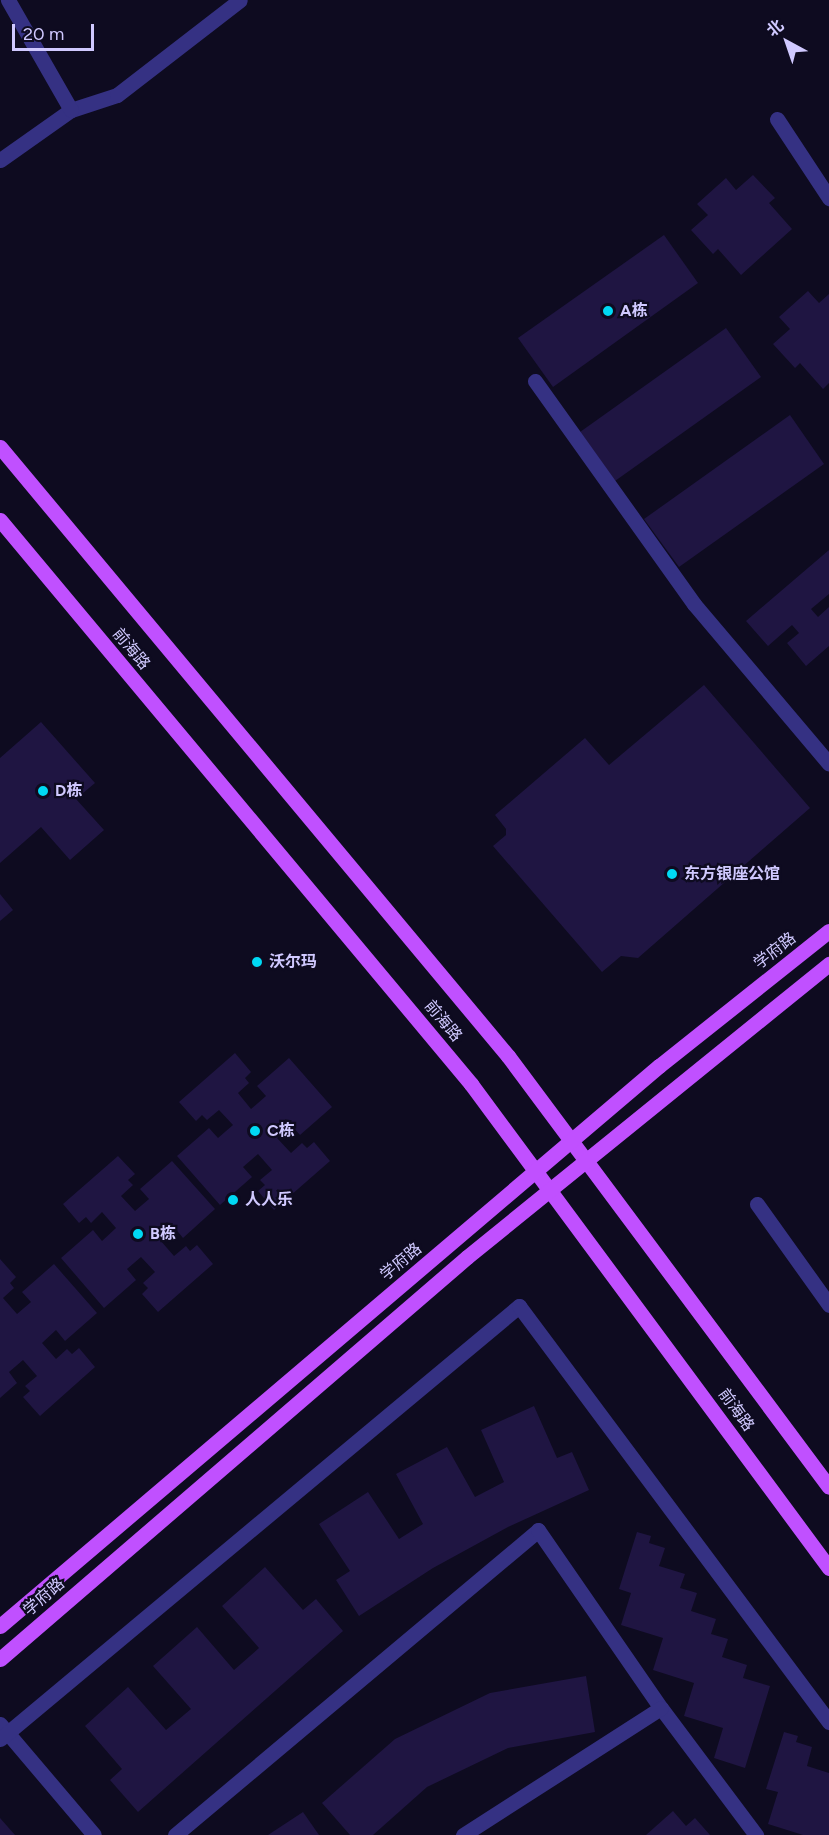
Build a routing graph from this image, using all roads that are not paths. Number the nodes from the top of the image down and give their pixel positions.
1 (8, 0) edge
2 (240, 0) edge
3 (71, 110) junction
4 (777, 119) dead end
5 (0, 160) edge
6 (829, 198) edge
7 (535, 381) dead end
8 (0, 447) edge
9 (0, 520) edge
10 (829, 764) edge
11 (829, 931) edge
12 (829, 964) edge
13 (572, 1140) junction
14 (586, 1159) junction
15 (536, 1170) junction
16 (550, 1188) junction
17 (757, 1204) dead end
18 (829, 1305) edge
19 (829, 1487) edge
20 (829, 1568) edge
21 (0, 1626) edge
22 (0, 1659) edge
23 (660, 1708) junction
24 (829, 1722) edge
25 (3, 1732) edge
26 (94, 1835) edge
27 (175, 1835) edge
28 (463, 1835) edge
29 (756, 1835) edge

1 - 3 street
2 - 3 street
3 - 5 street
4 - 6 street
7 - 10 street
8 - 13 main road, 前海路
9 - 15 main road, 前海路
11 - 13 main road, 学府路
12 - 14 main road, 学府路
13 - 14 main road, 前海路
13 - 15 main road, 学府路
14 - 16 main road, 学府路
14 - 19 main road, 前海路
15 - 16 main road, 前海路
15 - 21 main road, 学府路
16 - 20 main road, 前海路
16 - 22 main road, 学府路
17 - 18 street
23 - 27 street
23 - 28 street
23 - 29 street
24 - 25 street
25 - 26 street

